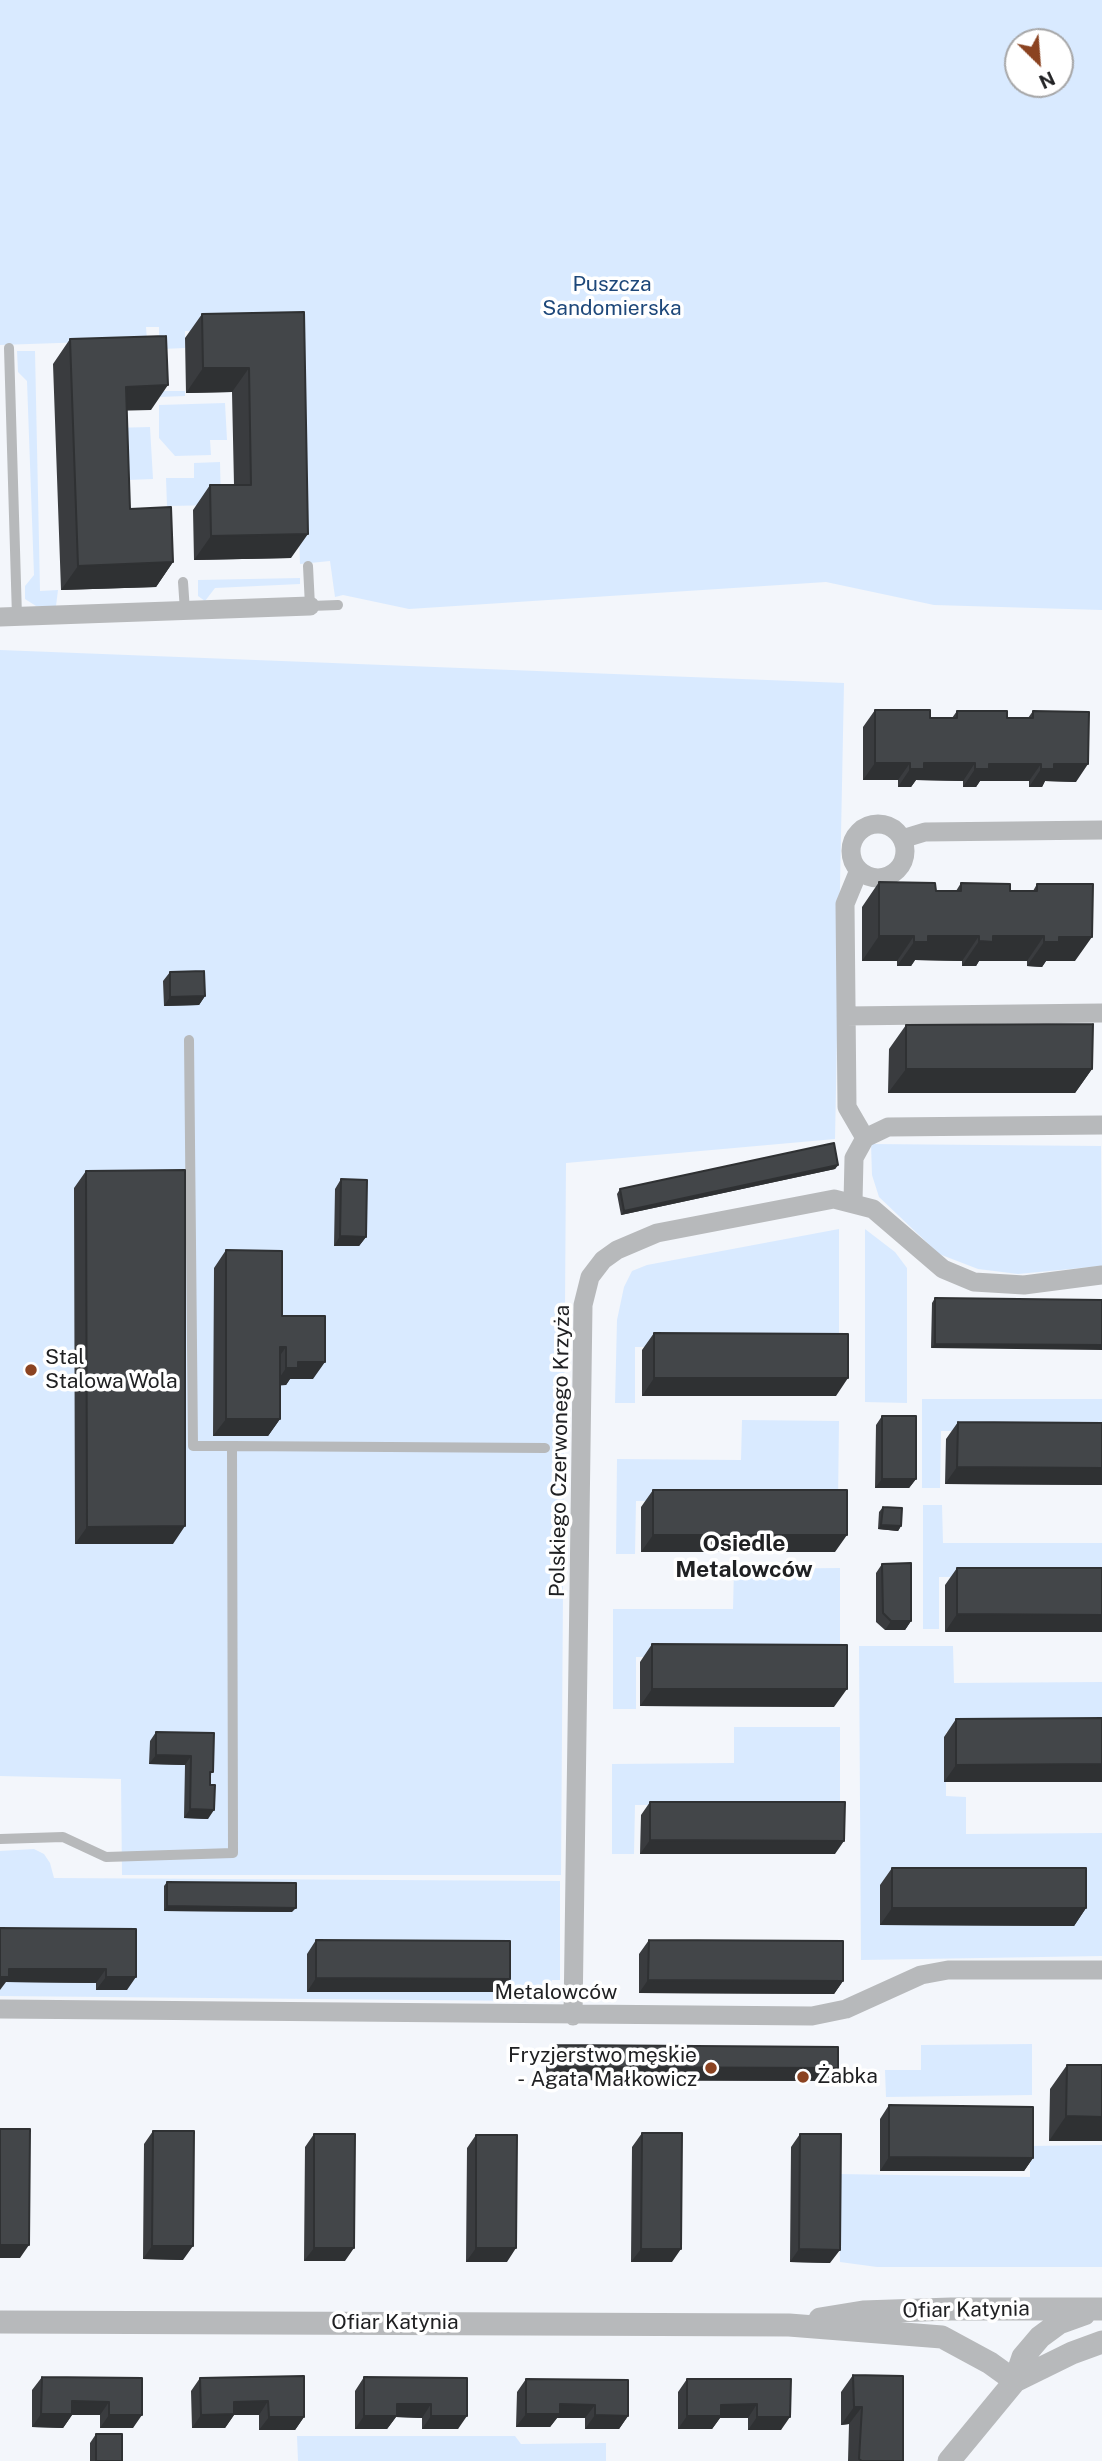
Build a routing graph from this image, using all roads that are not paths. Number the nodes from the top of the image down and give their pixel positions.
1 (9, 348) dead end
2 (308, 566) edge
3 (183, 582) dead end
4 (338, 605) dead end
5 (310, 606) junction
6 (185, 611) junction
7 (8, 617) edge
8 (1102, 830) edge
9 (902, 839) junction
10 (859, 870) junction
11 (1102, 1013) edge
12 (846, 1016) junction
13 (189, 1040) dead end
14 (1102, 1125) edge
15 (865, 1138) junction
16 (853, 1202) junction
17 (1102, 1275) edge
18 (232, 1446) junction
19 (545, 1448) dead end
20 (0, 1839) edge
21 (1102, 1970) edge
22 (0, 2009) edge
23 (573, 2016) junction
24 (1100, 2309) edge
25 (0, 2322) edge
26 (789, 2325) junction
27 (1102, 2342) edge
28 (1014, 2381) junction
29 (949, 2461) edge

1 - 7 lane
2 - 5 lane
3 - 6 lane
4 - 5 lane
5 - 6 street
6 - 7 street
8 - 9 street
9 - 10 street
9 - 10 street
10 - 12 street
11 - 12 street
12 - 15 street
13 - 18 lane
14 - 15 street
15 - 16 street
16 - 17 street, Polskiego Czerwonego Krzyża
16 - 23 street, Polskiego Czerwonego Krzyża
18 - 19 lane
18 - 20 lane
21 - 23 street, Metalowców
22 - 23 street, Metalowców
24 - 26 street, Ofiar Katynia
24 - 28 street
25 - 26 street, Ofiar Katynia
26 - 28 street, Ofiar Katynia
27 - 28 street
28 - 29 street

